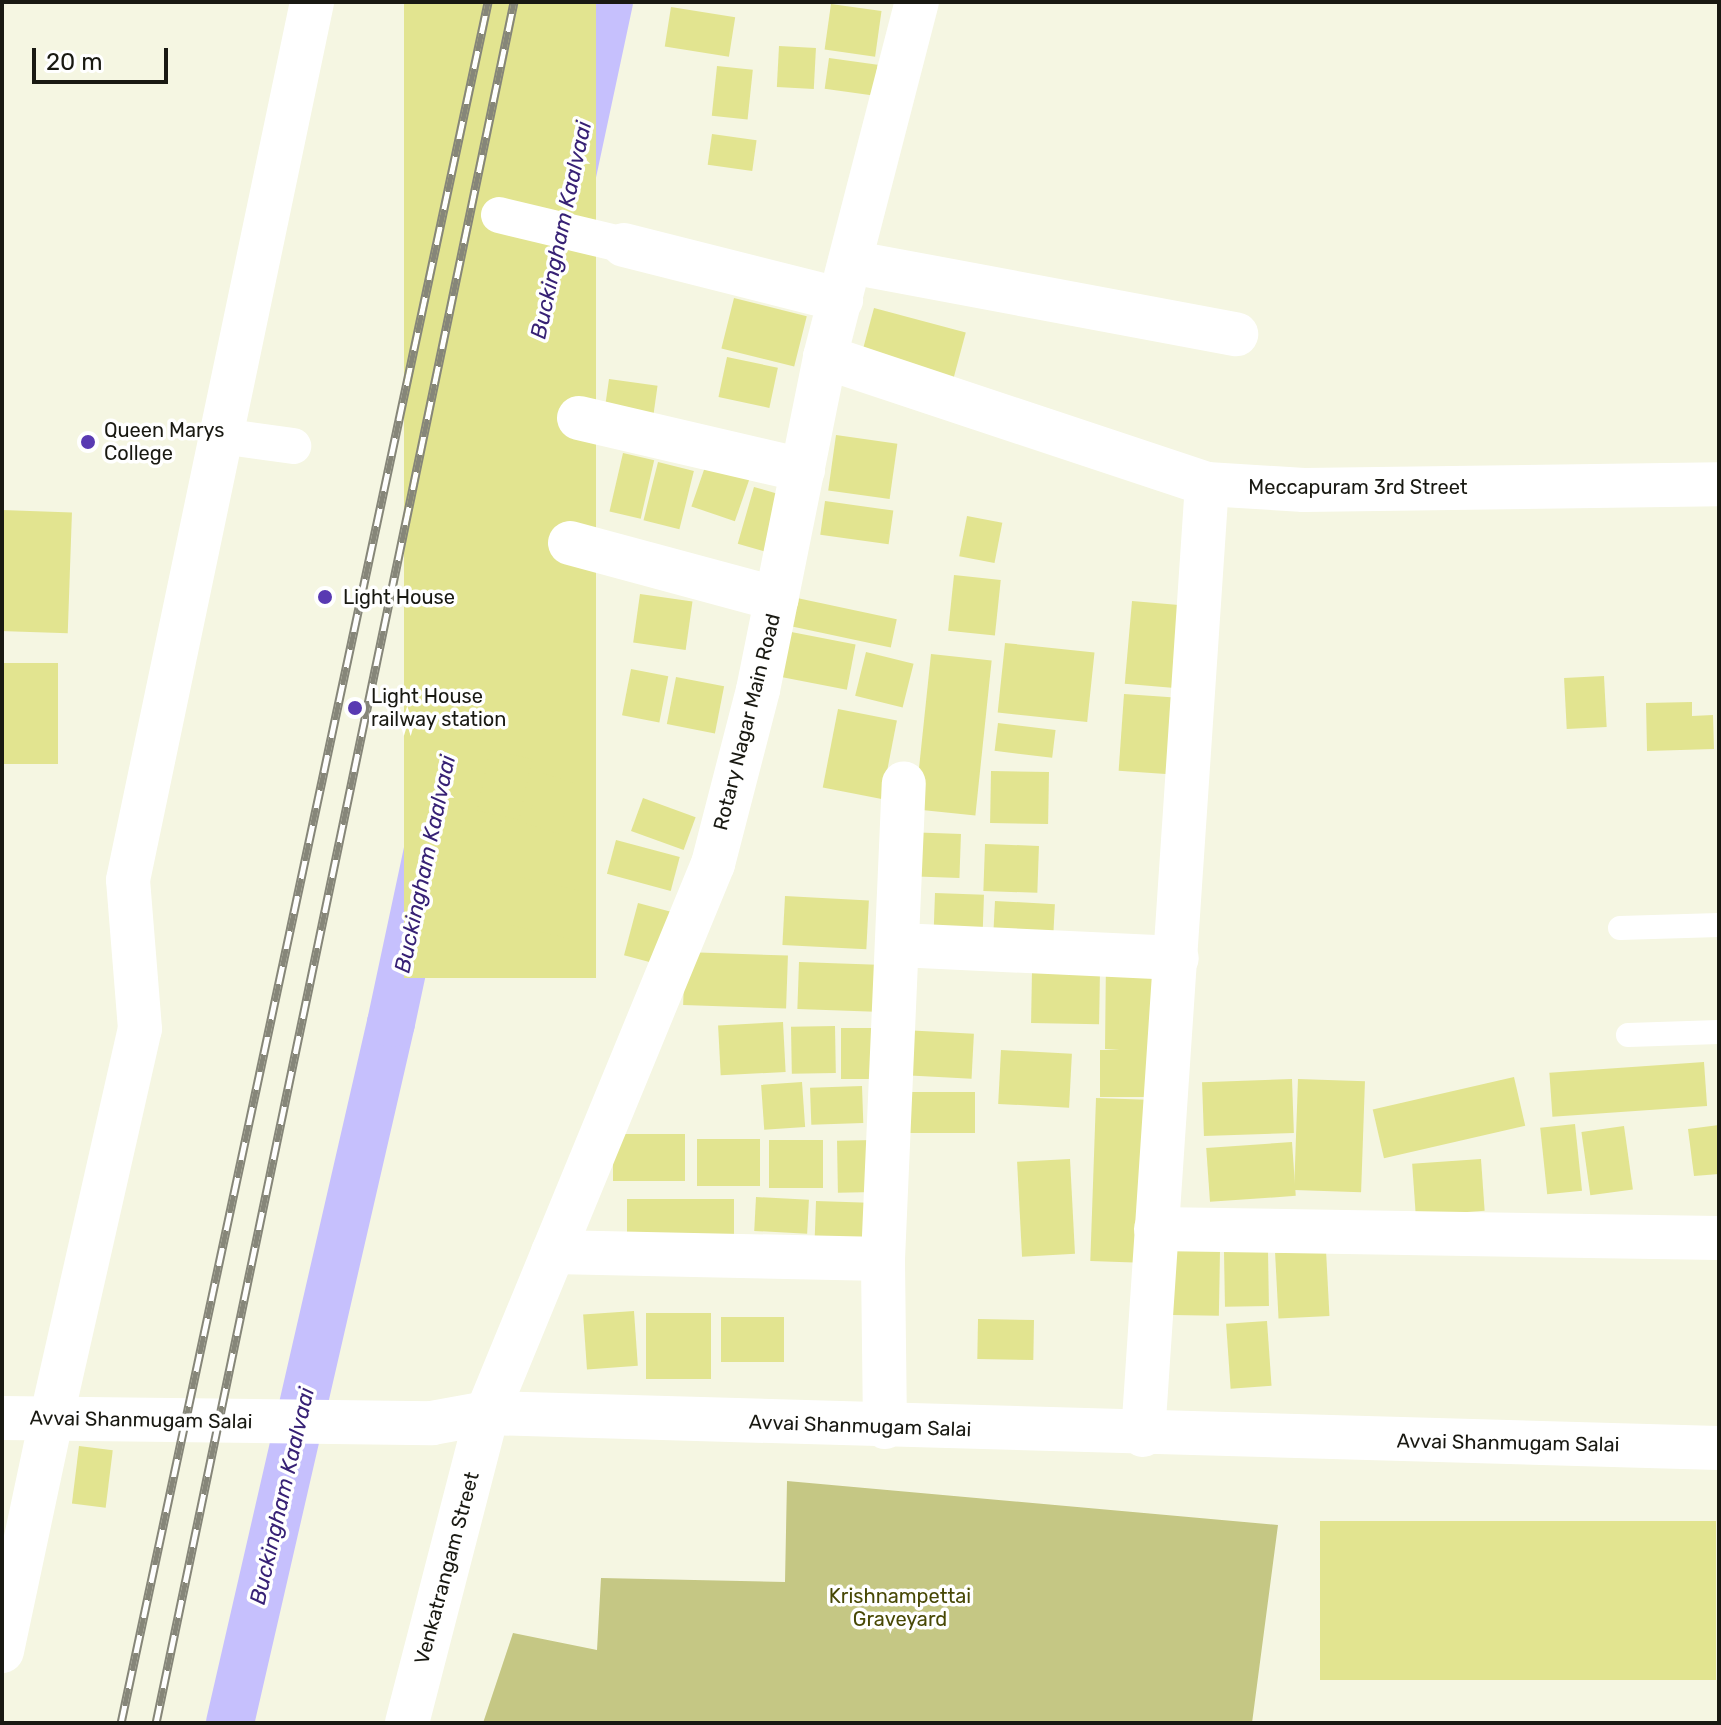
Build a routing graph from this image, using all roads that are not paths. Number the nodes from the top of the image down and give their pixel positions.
1 (312, 2) edge
2 (917, 2) edge
3 (499, 215) dead end
4 (624, 245) joint
5 (845, 281) junction
6 (1236, 334) dead end
7 (825, 357) junction
8 (579, 418) dead end
9 (221, 436) junction
10 (293, 446) dead end
11 (803, 470) junction
12 (1207, 484) junction
13 (1719, 484) edge
14 (570, 543) dead end
15 (777, 599) junction
16 (904, 783) dead end
17 (1719, 925) edge
18 (1620, 928) dead end
19 (899, 945) junction
20 (1177, 958) junction
21 (1719, 1032) edge
22 (1628, 1035) dead end
23 (1156, 1229) junction
24 (1719, 1238) edge
25 (553, 1252) junction
26 (883, 1259) junction
27 (487, 1413) junction
28 (2, 1418) edge
29 (51, 1420) junction
30 (885, 1427) junction
31 (1143, 1435) junction
32 (1719, 1448) edge
33 (2, 1651) edge
34 (407, 1723) edge

1 - 9 street
2 - 5 street, Rotary Nagar Main Road
3 - 4 street
4 - 5 street
5 - 6 street
5 - 7 street, Rotary Nagar Main Road
7 - 11 street, Rotary Nagar Main Road
7 - 12 street, Meccapuram 3rd Street
8 - 11 street
9 - 10 street
9 - 29 street
11 - 15 street, Rotary Nagar Main Road
12 - 13 street, Meccapuram 3rd Street
12 - 20 street
14 - 15 street
15 - 25 street, Rotary Nagar Main Road
16 - 19 street
17 - 18 lane
19 - 20 street
19 - 26 street
20 - 23 street
21 - 22 lane
23 - 24 street
23 - 31 street
25 - 26 street
25 - 27 street, Rotary Nagar Main Road
26 - 30 street
27 - 29 street, Avvai Shanmugam Salai
27 - 30 street, Avvai Shanmugam Salai
27 - 34 street, Venkatrangam Street
28 - 29 street, Avvai Shanmugam Salai
29 - 33 street
30 - 31 street, Avvai Shanmugam Salai
31 - 32 street, Avvai Shanmugam Salai

